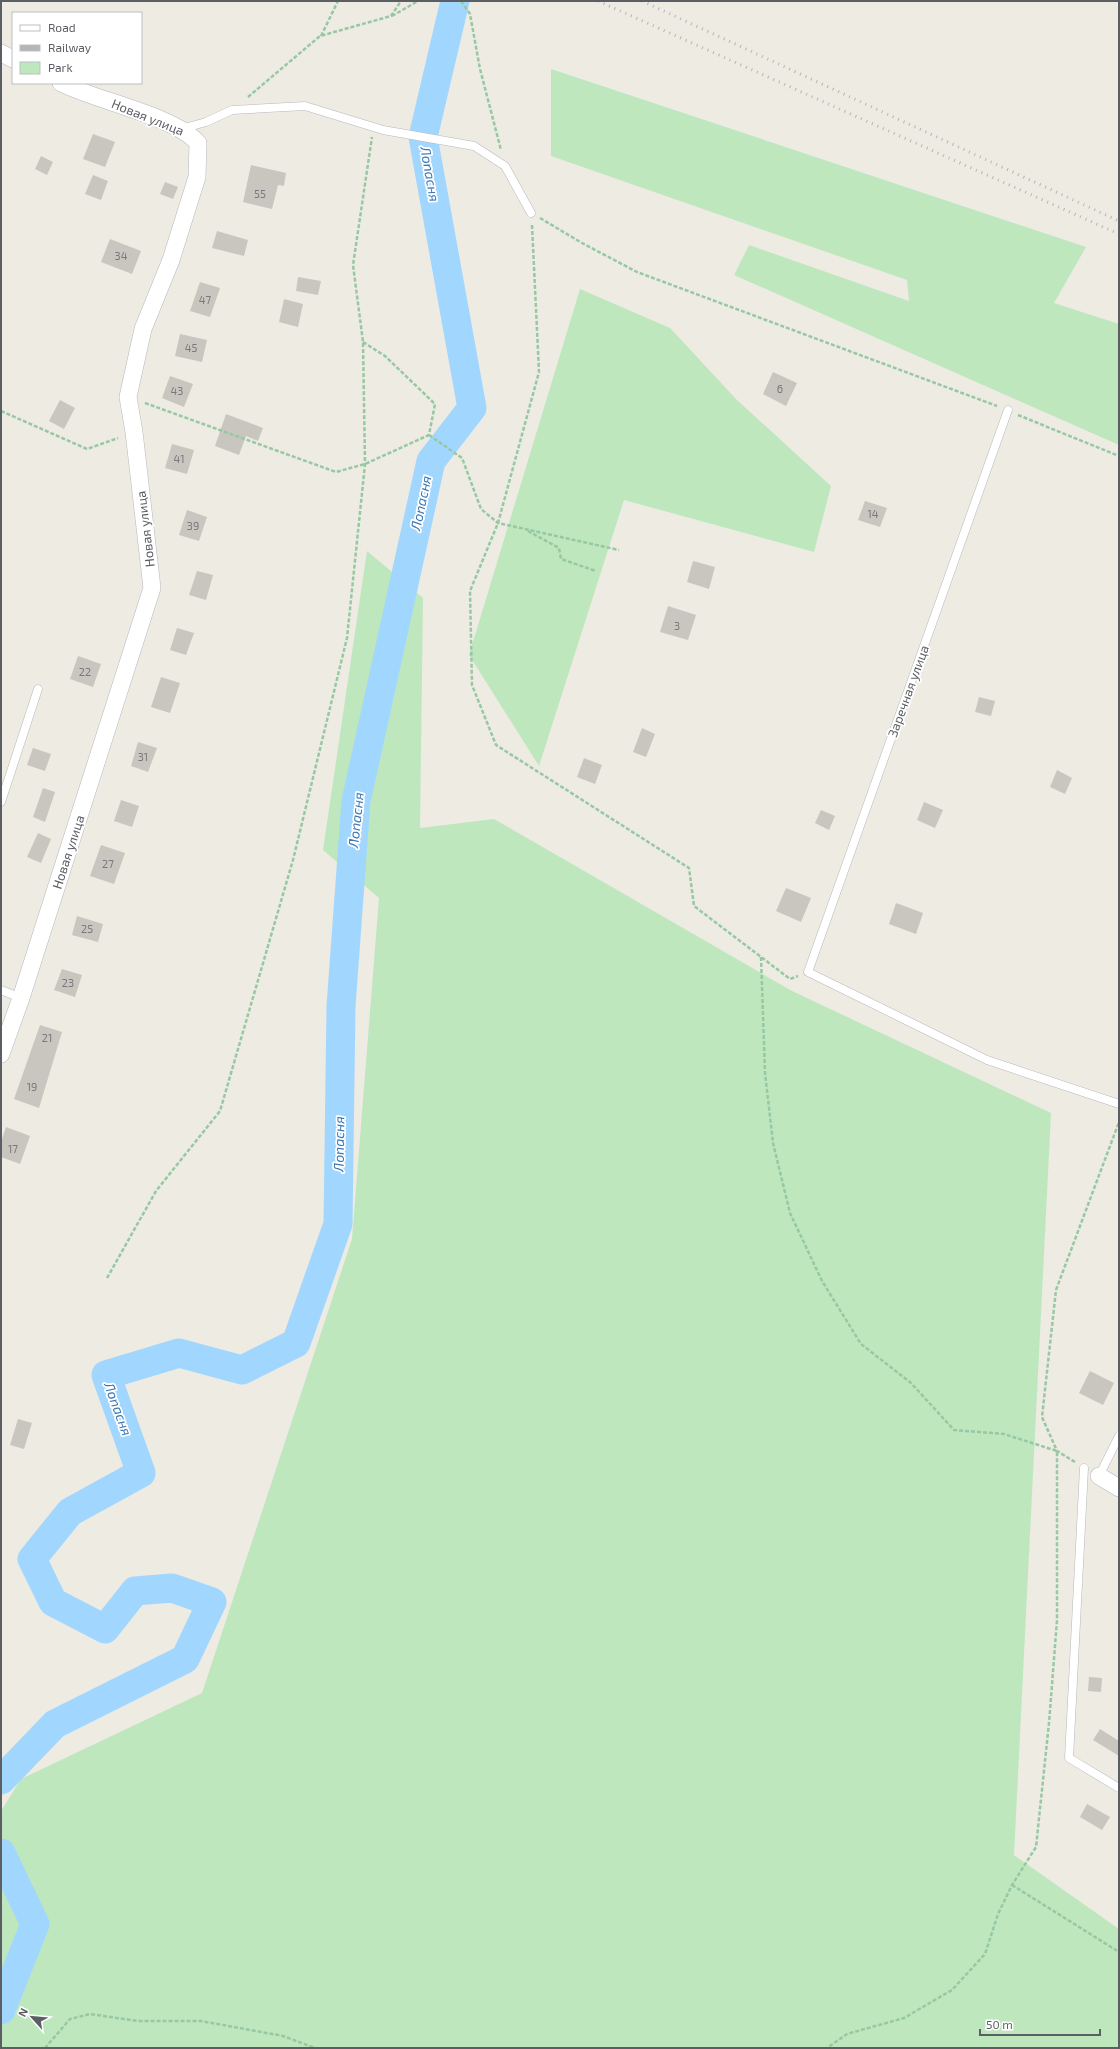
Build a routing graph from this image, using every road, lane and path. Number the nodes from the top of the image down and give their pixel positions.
1 (338, 1) edge
2 (401, 1) edge
3 (418, 1) edge
4 (461, 1) edge
5 (391, 16) junction
6 (320, 36) junction
7 (1, 53) edge
8 (12, 58) edge
9 (64, 84) edge
10 (232, 110) junction
11 (373, 127) junction
12 (180, 129) junction
13 (505, 166) junction
14 (531, 213) junction
15 (363, 342) junction
16 (128, 397) junction
17 (1008, 410) junction
18 (1, 411) edge
19 (134, 432) junction
20 (429, 435) junction
21 (1119, 456) edge
22 (365, 464) junction
23 (498, 523) junction
24 (526, 529) junction
25 (619, 550) dead end
26 (596, 571) dead end
27 (38, 689) dead end
28 (1, 802) edge
29 (761, 957) junction
30 (808, 972) junction
31 (1, 990) edge
32 (21, 998) junction
33 (1, 1054) edge
34 (1119, 1104) edge
35 (1119, 1122) edge
36 (107, 1278) dead end
37 (1119, 1436) edge
38 (1058, 1451) junction
39 (1092, 1472) junction
40 (1119, 1488) edge
41 (1119, 1788) edge
42 (1012, 1885) junction
43 (1119, 1952) edge
44 (45, 2048) edge
45 (315, 2048) edge
46 (827, 2048) edge

1 - 6 path
2 - 5 path
3 - 5 path
4 - 13 path
5 - 6 path
6 - 10 path
7 - 8 street
9 - 12 street, Новая улица
10 - 11 lane
10 - 12 lane
11 - 13 lane
11 - 15 path
12 - 16 street, Новая улица
13 - 14 lane
14 - 17 path
14 - 23 path
15 - 20 path
15 - 22 path
16 - 19 street, Новая улица
16 - 22 path
17 - 21 path
17 - 30 lane, Заречная улица
18 - 19 path
19 - 32 street, Новая улица
20 - 22 path
20 - 23 path
22 - 36 path
23 - 24 path
23 - 29 path
24 - 25 path
24 - 26 path
27 - 28 lane
29 - 30 path
29 - 38 path
30 - 34 lane
31 - 32 lane
32 - 33 street, Новая улица
35 - 38 path
37 - 39 lane
38 - 39 path
38 - 42 path
39 - 40 street
39 - 41 lane
42 - 43 path
42 - 46 path
44 - 45 path

